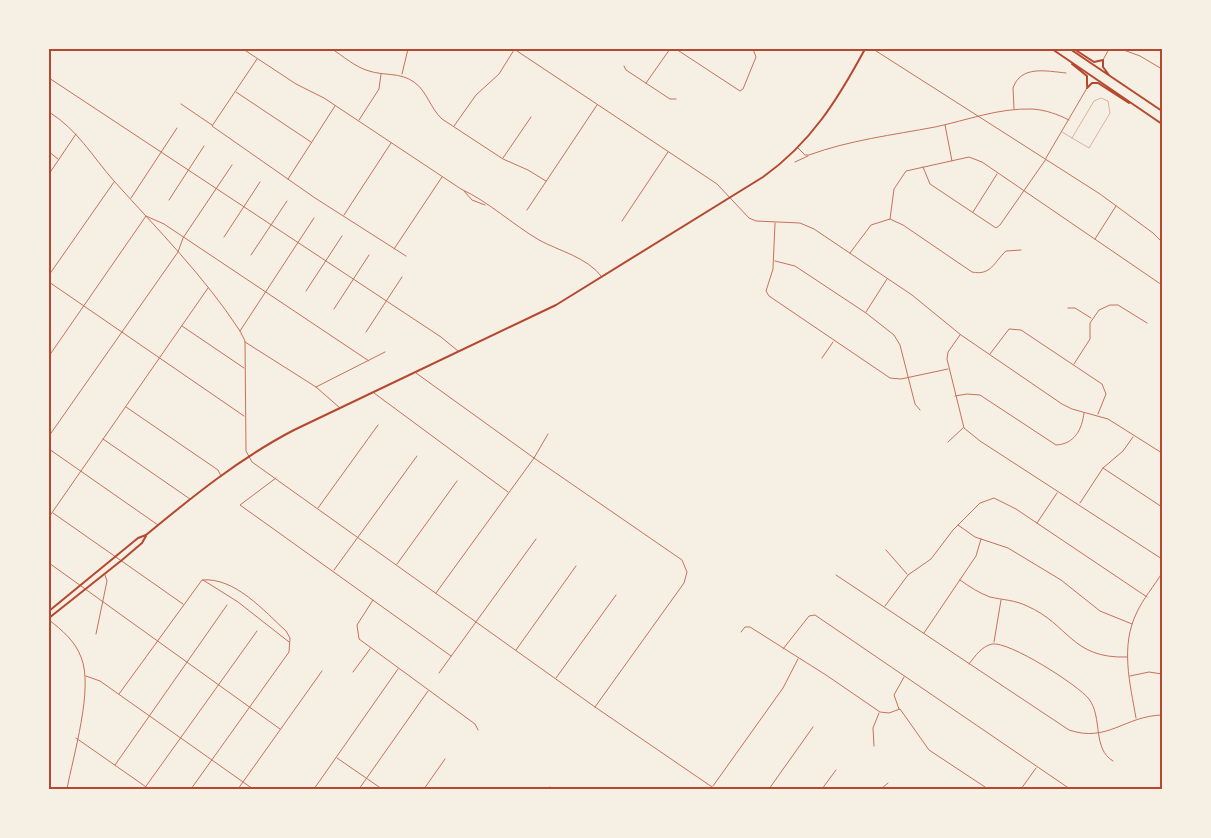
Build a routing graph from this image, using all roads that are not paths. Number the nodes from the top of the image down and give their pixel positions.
1 (243, 49) edge
2 (332, 49) edge
3 (408, 49) edge
4 (514, 49) edge
5 (670, 49) edge
6 (676, 49) edge
7 (753, 49) edge
8 (865, 49) edge
9 (872, 49) edge
10 (1052, 49) edge
11 (1070, 49) edge
12 (1074, 49) edge
13 (1109, 49) edge
14 (1121, 49) edge
15 (257, 59) junction
16 (1066, 59) junction
17 (1103, 60) junction
18 (624, 66) dead end
19 (1162, 69) edge
20 (1066, 72) dead end
21 (381, 74) junction
22 (402, 75) junction
23 (1109, 75) junction
24 (49, 78) edge
25 (646, 83) junction
26 (1087, 88) junction
27 (235, 92) junction
28 (676, 99) dead end
29 (180, 104) dead end
30 (598, 105) junction
31 (335, 106) junction
32 (1140, 109) junction
33 (1014, 110) junction
34 (1162, 111) edge
35 (49, 112) edge
36 (977, 116) junction
37 (531, 117) dead end
38 (1069, 120) junction
39 (359, 121) junction
40 (945, 124) junction
41 (1162, 124) edge
42 (212, 126) junction
43 (454, 126) junction
44 (177, 128) dead end
45 (1062, 132) junction
46 (76, 134) junction
47 (1072, 138) junction
48 (311, 142) junction
49 (391, 142) junction
50 (204, 146) dead end
51 (798, 148) junction
52 (49, 152) edge
53 (162, 152) junction
54 (669, 152) junction
55 (809, 156) junction
56 (1046, 158) junction
57 (59, 159) junction
58 (503, 159) junction
59 (952, 161) junction
60 (795, 162) dead end
61 (232, 165) dead end
62 (923, 166) junction
63 (188, 170) junction
64 (998, 173) junction
65 (49, 174) edge
66 (442, 176) junction
67 (288, 179) junction
68 (114, 181) junction
69 (546, 181) junction
70 (260, 182) dead end
71 (216, 188) junction
72 (461, 189) junction
73 (1023, 190) junction
74 (731, 197) junction
75 (131, 199) junction
76 (169, 200) dead end
77 (287, 201) dead end
78 (244, 206) junction
79 (486, 206) junction
80 (1116, 206) junction
81 (527, 210) dead end
82 (973, 212) junction
83 (146, 216) junction
84 (344, 216) junction
85 (314, 218) dead end
86 (890, 219) junction
87 (622, 221) dead end
88 (775, 223) junction
89 (271, 225) junction
90 (224, 236) dead end
91 (342, 236) dead end
92 (184, 238) junction
93 (1095, 239) junction
94 (1162, 242) edge
95 (299, 243) junction
96 (394, 249) junction
97 (1021, 250) dead end
98 (178, 252) junction
99 (850, 253) junction
100 (251, 255) dead end
101 (369, 255) dead end
102 (406, 256) dead end
103 (326, 261) junction
104 (774, 261) junction
105 (49, 275) edge
106 (402, 277) dead end
107 (602, 277) junction
108 (353, 279) junction
109 (887, 279) junction
110 (49, 282) edge
111 (1162, 285) edge
112 (208, 288) junction
113 (306, 291) dead end
114 (266, 292) junction
115 (386, 300) junction
116 (84, 306) junction
117 (1068, 308) dead end
118 (334, 309) dead end
119 (866, 313) junction
120 (1092, 318) junction
121 (1147, 323) dead end
122 (182, 326) junction
123 (240, 331) junction
124 (122, 332) junction
125 (366, 332) dead end
126 (961, 335) junction
127 (245, 341) junction
128 (834, 342) junction
129 (385, 352) dead end
130 (458, 352) junction
131 (990, 355) junction
132 (49, 356) edge
133 (159, 358) junction
134 (822, 358) dead end
135 (369, 361) junction
136 (1074, 364) junction
137 (244, 368) junction
138 (948, 369) junction
139 (415, 372) junction
140 (908, 378) junction
141 (316, 387) junction
142 (373, 392) junction
143 (955, 396) junction
144 (126, 407) junction
145 (340, 408) junction
146 (920, 410) dead end
147 (1084, 412) junction
148 (1098, 414) junction
149 (244, 416) junction
150 (378, 425) dead end
151 (964, 428) junction
152 (548, 434) dead end
153 (1134, 435) junction
154 (49, 436) edge
155 (104, 439) junction
156 (948, 442) dead end
157 (49, 449) edge
158 (1162, 453) edge
159 (416, 456) dead end
160 (249, 457) junction
161 (534, 458) junction
162 (1103, 468) junction
163 (81, 471) junction
164 (222, 476) junction
165 (276, 478) junction
166 (457, 481) dead end
167 (508, 492) junction
168 (1057, 492) junction
169 (190, 499) junction
170 (1079, 504) junction
171 (1162, 507) edge
172 (318, 508) junction
173 (52, 512) junction
174 (49, 518) edge
175 (1037, 522) junction
176 (158, 525) junction
177 (958, 525) junction
178 (146, 535) junction
179 (358, 537) junction
180 (536, 538) dead end
181 (982, 538) junction
182 (886, 550) dead end
183 (117, 556) junction
184 (1162, 559) edge
185 (122, 560) junction
186 (49, 563) edge
187 (397, 564) junction
188 (576, 566) dead end
189 (334, 571) junction
190 (104, 574) junction
191 (1162, 574) edge
192 (836, 575) dead end
193 (908, 575) junction
194 (202, 580) junction
195 (960, 580) junction
196 (80, 586) junction
197 (85, 590) junction
198 (436, 593) junction
199 (616, 595) dead end
200 (1147, 597) junction
201 (1001, 599) junction
202 (373, 600) junction
203 (102, 603) junction
204 (183, 604) junction
205 (227, 605) dead end
206 (885, 607) junction
207 (49, 611) edge
208 (49, 619) edge
209 (476, 622) junction
210 (1132, 624) junction
211 (257, 631) dead end
212 (741, 632) dead end
213 (924, 633) junction
214 (96, 634) dead end
215 (156, 641) junction
216 (290, 642) junction
217 (994, 644) junction
218 (370, 648) junction
219 (783, 649) junction
220 (516, 650) junction
221 (452, 656) junction
222 (1127, 657) junction
223 (799, 658) junction
224 (187, 664) junction
225 (970, 664) junction
226 (399, 668) junction
227 (322, 671) dead end
228 (354, 672) dead end
229 (439, 673) dead end
230 (1162, 674) edge
231 (85, 676) junction
232 (904, 676) junction
233 (1130, 676) junction
234 (556, 678) junction
235 (218, 685) junction
236 (429, 690) junction
237 (119, 694) junction
238 (595, 707) junction
239 (250, 708) junction
240 (900, 709) junction
241 (880, 712) junction
242 (1162, 715) edge
243 (150, 716) junction
244 (1136, 718) junction
245 (812, 727) dead end
246 (280, 730) junction
247 (478, 730) dead end
248 (1099, 734) junction
249 (76, 738) junction
250 (180, 738) junction
251 (874, 746) dead end
252 (336, 758) junction
253 (445, 759) dead end
254 (212, 760) junction
255 (1114, 761) dead end
256 (115, 765) junction
257 (1037, 767) junction
258 (836, 770) dead end
259 (367, 778) junction
260 (243, 782) junction
261 (888, 783) dead end
262 (146, 787) junction
263 (550, 787) dead end
264 (712, 787) junction
265 (68, 789) edge
266 (144, 789) edge
267 (149, 789) edge
268 (191, 789) edge
269 (238, 789) edge
270 (253, 789) edge
271 (314, 789) edge
272 (359, 789) edge
273 (382, 789) edge
274 (424, 789) edge
275 (553, 789) edge
276 (715, 789) edge
277 (769, 789) edge
278 (822, 789) edge
279 (882, 789) edge
280 (988, 789) edge
281 (1021, 789) edge
282 (1070, 789) edge

1 - 15 street
2 - 21 street
3 - 22 street
4 - 30 street
4 - 43 street
5 - 25 street
6 - 7 street
8 - 51 main road
9 - 36 street
10 - 16 main road
11 - 23 main road
12 - 17 main road
13 - 17 street
14 - 19 street
15 - 27 street
15 - 31 street
16 - 26 main road
16 - 32 main road
17 - 23 main road
18 - 25 street
20 - 33 street
21 - 22 street
21 - 39 street
22 - 43 street
23 - 34 main road
24 - 53 street
25 - 28 street
26 - 32 main road
26 - 38 street
27 - 42 street
27 - 48 street
29 - 42 street
30 - 54 street
30 - 69 street
31 - 39 street
31 - 48 street
32 - 41 main road
33 - 36 street
33 - 38 street
35 - 46 street
36 - 40 street
36 - 56 street
37 - 58 street
38 - 45 street
39 - 49 street
40 - 55 street
40 - 59 street
42 - 67 street
43 - 58 street
44 - 53 street
45 - 47 lane
45 - 56 street
46 - 57 street
46 - 68 street
47 - 47 lane
48 - 67 street
49 - 66 street
49 - 84 street
50 - 63 street
51 - 55 street
51 - 74 main road
52 - 57 street
53 - 63 street
53 - 75 street
54 - 74 street
54 - 87 street
55 - 60 street
56 - 73 street
56 - 80 street
57 - 65 street
58 - 69 street
59 - 62 street
59 - 64 street
61 - 71 street
62 - 82 street
62 - 86 street
63 - 71 street
63 - 76 street
64 - 73 street
64 - 82 street
66 - 72 street
66 - 96 street
67 - 84 street
68 - 75 street
68 - 105 street
69 - 81 street
70 - 78 street
71 - 78 street
71 - 92 street
72 - 79 street
72 - 79 street
73 - 82 street
73 - 93 street
74 - 88 street
74 - 107 main road
75 - 83 street
77 - 89 street
78 - 89 street
78 - 90 street
79 - 107 street
80 - 93 street
80 - 94 street
83 - 92 street
83 - 98 street
83 - 116 street
84 - 96 street
85 - 95 street
86 - 97 street
86 - 99 street
88 - 99 street
88 - 104 street
89 - 95 street
89 - 100 street
91 - 103 street
92 - 98 street
92 - 114 street
93 - 111 street
95 - 103 street
95 - 114 street
96 - 102 street
98 - 112 street
98 - 124 street
99 - 109 street
101 - 108 street
103 - 108 street
103 - 113 street
104 - 119 street
104 - 128 street
106 - 115 street
107 - 130 main road
108 - 115 street
108 - 118 street
109 - 119 street
109 - 126 street
110 - 116 street
112 - 122 street
112 - 123 street
114 - 123 street
114 - 135 street
115 - 125 street
115 - 130 street
116 - 124 street
116 - 132 street
117 - 120 street
119 - 140 street
120 - 121 street
120 - 136 street
122 - 133 street
122 - 137 street
123 - 127 street
124 - 133 street
124 - 154 street
126 - 131 street
126 - 138 street
127 - 137 street
127 - 141 street
128 - 134 street
128 - 140 street
129 - 135 street
130 - 139 main road
131 - 136 street
131 - 147 street
133 - 144 street
133 - 149 street
135 - 141 street
136 - 148 street
137 - 149 street
138 - 140 street
138 - 143 street
139 - 142 main road
139 - 161 street
140 - 146 street
141 - 145 street
142 - 145 main road
142 - 167 street
143 - 147 street
143 - 151 street
144 - 155 street
144 - 164 street
145 - 160 main road
147 - 148 street
148 - 153 street
149 - 160 street
150 - 172 street
151 - 156 street
151 - 168 street
152 - 161 street
153 - 158 street
153 - 162 street
155 - 163 street
155 - 169 street
157 - 163 street
159 - 179 street
160 - 164 main road
160 - 165 street
161 - 167 street
161 - 238 street
162 - 170 street
162 - 171 street
163 - 173 street
163 - 176 street
164 - 169 main road
165 - 172 street
165 - 189 street
166 - 187 street
167 - 198 street
168 - 170 street
168 - 175 street
169 - 176 main road
170 - 184 street
172 - 179 street
173 - 174 street
173 - 183 street
175 - 177 street
175 - 200 street
176 - 178 main road
177 - 181 street
177 - 193 street
178 - 183 main road
178 - 185 main road
179 - 187 street
179 - 189 street
180 - 209 street
181 - 195 street
181 - 210 street
182 - 193 street
183 - 185 street
183 - 196 main road
185 - 190 main road
185 - 204 street
186 - 196 street
187 - 198 street
188 - 220 street
189 - 202 street
190 - 197 main road
190 - 203 street
191 - 200 street
192 - 206 street
193 - 206 street
194 - 204 street
194 - 216 street
194 - 216 street
195 - 201 street
195 - 213 street
196 - 197 street
196 - 207 main road
197 - 203 street
197 - 208 main road
198 - 209 street
199 - 234 street
200 - 210 street
201 - 217 street
201 - 222 street
202 - 218 street
202 - 221 street
203 - 214 street
203 - 215 street
204 - 215 street
205 - 224 street
206 - 213 street
208 - 231 street
209 - 220 street
209 - 221 street
210 - 222 street
211 - 235 street
212 - 219 street
213 - 225 street
215 - 224 street
215 - 237 street
216 - 239 street
217 - 225 street
217 - 248 street
218 - 226 street
218 - 228 street
219 - 223 street
219 - 232 street
220 - 234 street
221 - 229 street
222 - 233 street
223 - 241 street
223 - 264 street
224 - 235 street
224 - 243 street
225 - 248 street
226 - 236 street
226 - 252 street
227 - 246 street
230 - 233 street
231 - 237 street
231 - 249 street
232 - 240 street
232 - 257 street
233 - 244 street
234 - 238 street
235 - 239 street
235 - 250 street
236 - 247 street
236 - 259 street
237 - 243 street
238 - 264 street
239 - 246 street
239 - 254 street
240 - 241 street
240 - 280 street
241 - 251 street
242 - 244 street
243 - 250 street
243 - 256 street
244 - 248 street
245 - 277 street
246 - 260 street
248 - 255 street
249 - 256 street
249 - 265 street
250 - 254 street
250 - 262 street
252 - 259 street
252 - 271 street
253 - 274 street
254 - 260 street
254 - 268 street
256 - 262 street
257 - 281 street
257 - 282 street
258 - 278 street
259 - 272 street
259 - 273 street
260 - 269 street
260 - 270 street
261 - 279 street
262 - 266 street
262 - 267 street
263 - 275 street
264 - 276 street

